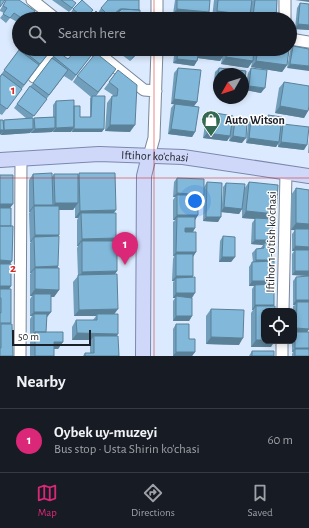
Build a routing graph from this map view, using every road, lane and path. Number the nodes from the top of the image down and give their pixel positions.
1 (32, 0) edge
2 (158, 0) edge
3 (285, 0) edge
4 (47, 12) edge
5 (157, 12) edge
6 (285, 12) edge
7 (297, 40) edge
8 (309, 42) edge
9 (51, 56) edge
10 (102, 56) edge
11 (157, 56) edge
12 (34, 77) edge
13 (156, 91) junction
14 (149, 156) junction
15 (0, 160) edge
16 (21, 160) junction
17 (286, 173) junction
18 (309, 176) edge
19 (283, 308) edge
20 (282, 344) edge
21 (20, 356) edge
22 (143, 356) edge
23 (282, 356) edge

1 - 4 street
2 - 5 street
3 - 6 street
7 - 8 street
9 - 12 street
10 - 13 street
11 - 13 street
13 - 14 street
14 - 16 main road, Iftihor ko'chasi
14 - 17 main road, Iftihor ko'chasi
14 - 22 main road
15 - 16 main road, Iftihor ko'chasi
16 - 21 street
17 - 18 main road, Iftihor ko'chasi
17 - 19 street, Iftihor 1-o'tish ko'chasi
20 - 23 street

